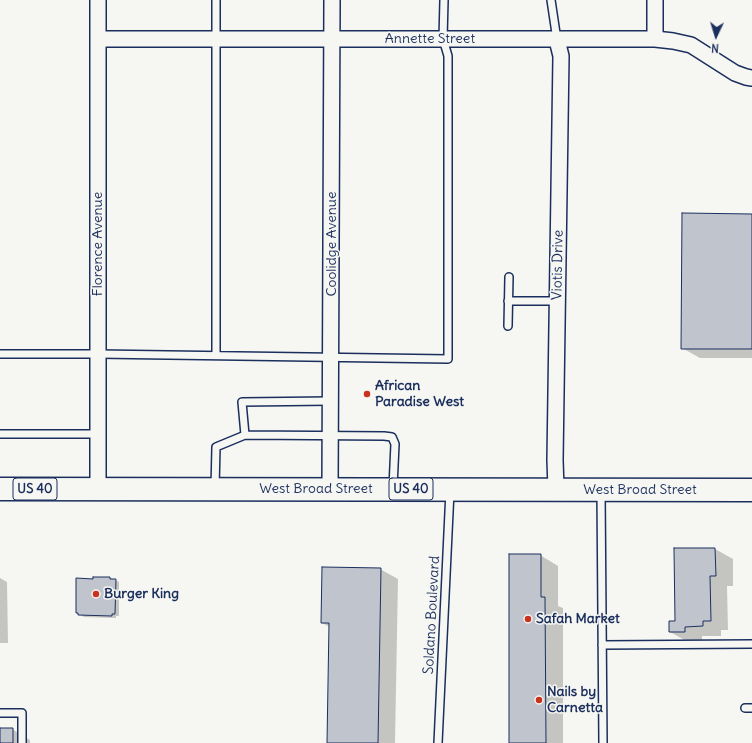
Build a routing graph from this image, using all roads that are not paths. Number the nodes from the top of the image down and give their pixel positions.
1 (98, 0) edge
2 (216, 0) edge
3 (332, 0) edge
4 (444, 0) edge
5 (551, 0) edge
6 (655, 0) edge
7 (216, 38) junction
8 (98, 39) junction
9 (332, 39) junction
10 (443, 39) junction
11 (655, 39) junction
12 (558, 40) junction
13 (752, 78) edge
14 (509, 277) dead end
15 (508, 301) junction
16 (557, 301) junction
17 (508, 326) dead end
18 (0, 354) edge
19 (98, 354) junction
20 (216, 355) junction
21 (331, 357) junction
22 (331, 401) junction
23 (0, 434) edge
24 (98, 434) junction
25 (245, 435) junction
26 (331, 436) junction
27 (215, 488) junction
28 (0, 489) edge
29 (98, 489) junction
30 (330, 489) junction
31 (392, 489) junction
32 (450, 489) junction
33 (556, 489) junction
34 (601, 490) junction
35 (752, 490) edge
36 (752, 644) edge
37 (602, 645) junction
38 (0, 713) edge
39 (22, 743) edge
40 (438, 743) edge
41 (603, 743) edge

1 - 8 street, Florence Avenue
2 - 7 lane
3 - 9 street, Coolidge Avenue
4 - 10 lane
5 - 12 lane
6 - 11 street
7 - 8 street, Annette Street
7 - 9 street, Annette Street
7 - 20 lane
8 - 19 street, Florence Avenue
9 - 10 street, Annette Street
9 - 21 street, Coolidge Avenue
10 - 12 street, Annette Street
10 - 21 lane
11 - 12 street, Annette Street
11 - 13 street, Annette Street
12 - 16 street, Viotis Drive
14 - 15 lane
15 - 16 lane
15 - 17 lane
16 - 33 street, Viotis Drive
18 - 19 lane
19 - 20 lane
19 - 24 street, Florence Avenue
20 - 21 lane
21 - 22 street, Coolidge Avenue
22 - 25 lane
22 - 26 street, Coolidge Avenue
23 - 24 lane
24 - 29 street, Florence Avenue
25 - 26 lane
25 - 27 lane
26 - 30 street, Coolidge Avenue
26 - 31 lane
27 - 29 main road, West Broad Street / US 40
27 - 30 main road, West Broad Street / US 40
28 - 29 main road, West Broad Street / US 40
30 - 31 main road, West Broad Street / US 40
31 - 32 main road, West Broad Street / US 40
32 - 33 main road, West Broad Street / US 40
32 - 40 lane, Soldano Boulevard
33 - 34 main road, West Broad Street / US 40
34 - 35 main road, West Broad Street / US 40
34 - 37 lane
36 - 37 lane
37 - 41 lane
38 - 39 lane

